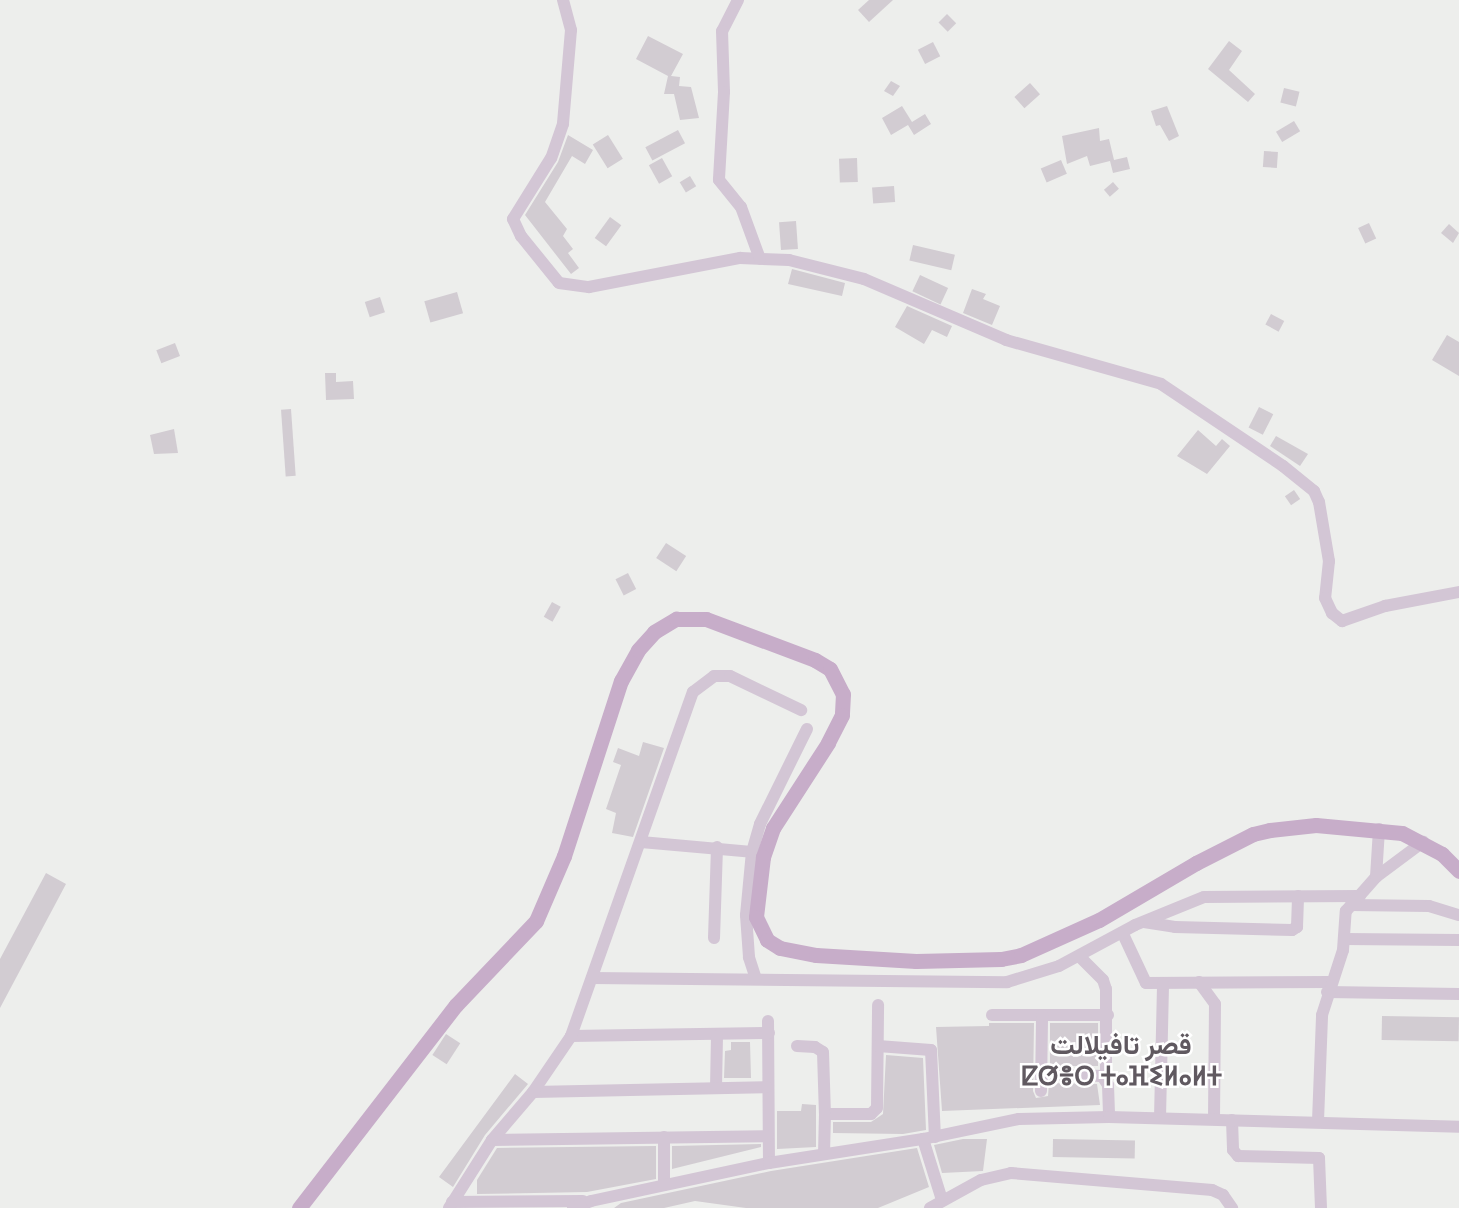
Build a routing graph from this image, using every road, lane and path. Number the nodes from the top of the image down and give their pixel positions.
1 (563, 0) edge
2 (738, 0) edge
3 (760, 259) junction
4 (1459, 592) edge
5 (801, 710) dead end
6 (807, 729) dead end
7 (1379, 829) junction
8 (641, 842) junction
9 (1423, 842) junction
10 (717, 847) junction
11 (752, 852) junction
12 (1459, 871) edge
13 (1376, 877) junction
14 (1298, 896) junction
15 (1355, 901) junction
16 (1459, 915) edge
17 (1144, 922) junction
18 (1123, 934) junction
19 (714, 938) dead end
20 (1344, 939) junction
21 (1459, 940) edge
22 (1079, 956) junction
23 (592, 978) junction
24 (756, 979) junction
25 (1200, 982) junction
26 (1163, 983) junction
27 (1329, 987) junction
28 (1459, 994) edge
29 (878, 1005) dead end
30 (992, 1015) dead end
31 (1041, 1015) junction
32 (1108, 1015) junction
33 (571, 1036) junction
34 (717, 1036) junction
35 (797, 1046) dead end
36 (878, 1046) junction
37 (1041, 1074) junction
38 (1106, 1079) junction
39 (766, 1086) junction
40 (716, 1088) junction
41 (1041, 1091) dead end
42 (533, 1092) junction
43 (825, 1114) junction
44 (1109, 1117) junction
45 (1160, 1118) junction
46 (1214, 1119) junction
47 (1232, 1120) junction
48 (1318, 1121) junction
49 (1459, 1127) edge
50 (768, 1136) junction
51 (664, 1137) junction
52 (929, 1138) junction
53 (492, 1140) junction
54 (824, 1154) junction
55 (769, 1163) junction
56 (664, 1185) junction
57 (942, 1200) junction
58 (591, 1201) junction
59 (450, 1205) edge
60 (299, 1208) edge
61 (573, 1208) edge
62 (930, 1208) edge
63 (1232, 1208) edge
64 (1321, 1208) edge

1 - 3 street
2 - 3 street
3 - 4 street
5 - 8 street
6 - 11 street
7 - 9 main road
7 - 13 street
7 - 60 main road
8 - 10 street
8 - 23 street
9 - 12 main road
9 - 13 street
10 - 11 street
10 - 19 street
11 - 24 street
13 - 15 street
14 - 15 street
14 - 17 street
14 - 17 street
15 - 16 street
15 - 20 street
17 - 18 street
18 - 22 street
18 - 26 street
20 - 21 street
20 - 27 street
22 - 24 street
22 - 32 street
23 - 24 street
23 - 33 street
25 - 26 street
25 - 27 street
25 - 46 street
26 - 45 street
27 - 28 street
27 - 48 street
29 - 36 street
30 - 31 street
31 - 32 street
31 - 37 street
32 - 38 street
33 - 34 street
33 - 42 street
34 - 39 street
34 - 40 street
35 - 43 street
36 - 43 street
36 - 52 street
37 - 38 street
37 - 41 street
38 - 44 street
39 - 40 street
39 - 50 street
40 - 42 street
42 - 53 street
43 - 54 street
44 - 45 street
44 - 52 street
45 - 46 street
46 - 47 street
47 - 48 street
47 - 64 street
48 - 49 street
50 - 51 street
50 - 55 street
51 - 53 street
51 - 56 street
52 - 54 street
52 - 57 street
53 - 59 street
54 - 55 street
55 - 56 street
56 - 58 street
57 - 62 street
57 - 63 street
58 - 59 street
58 - 61 street

